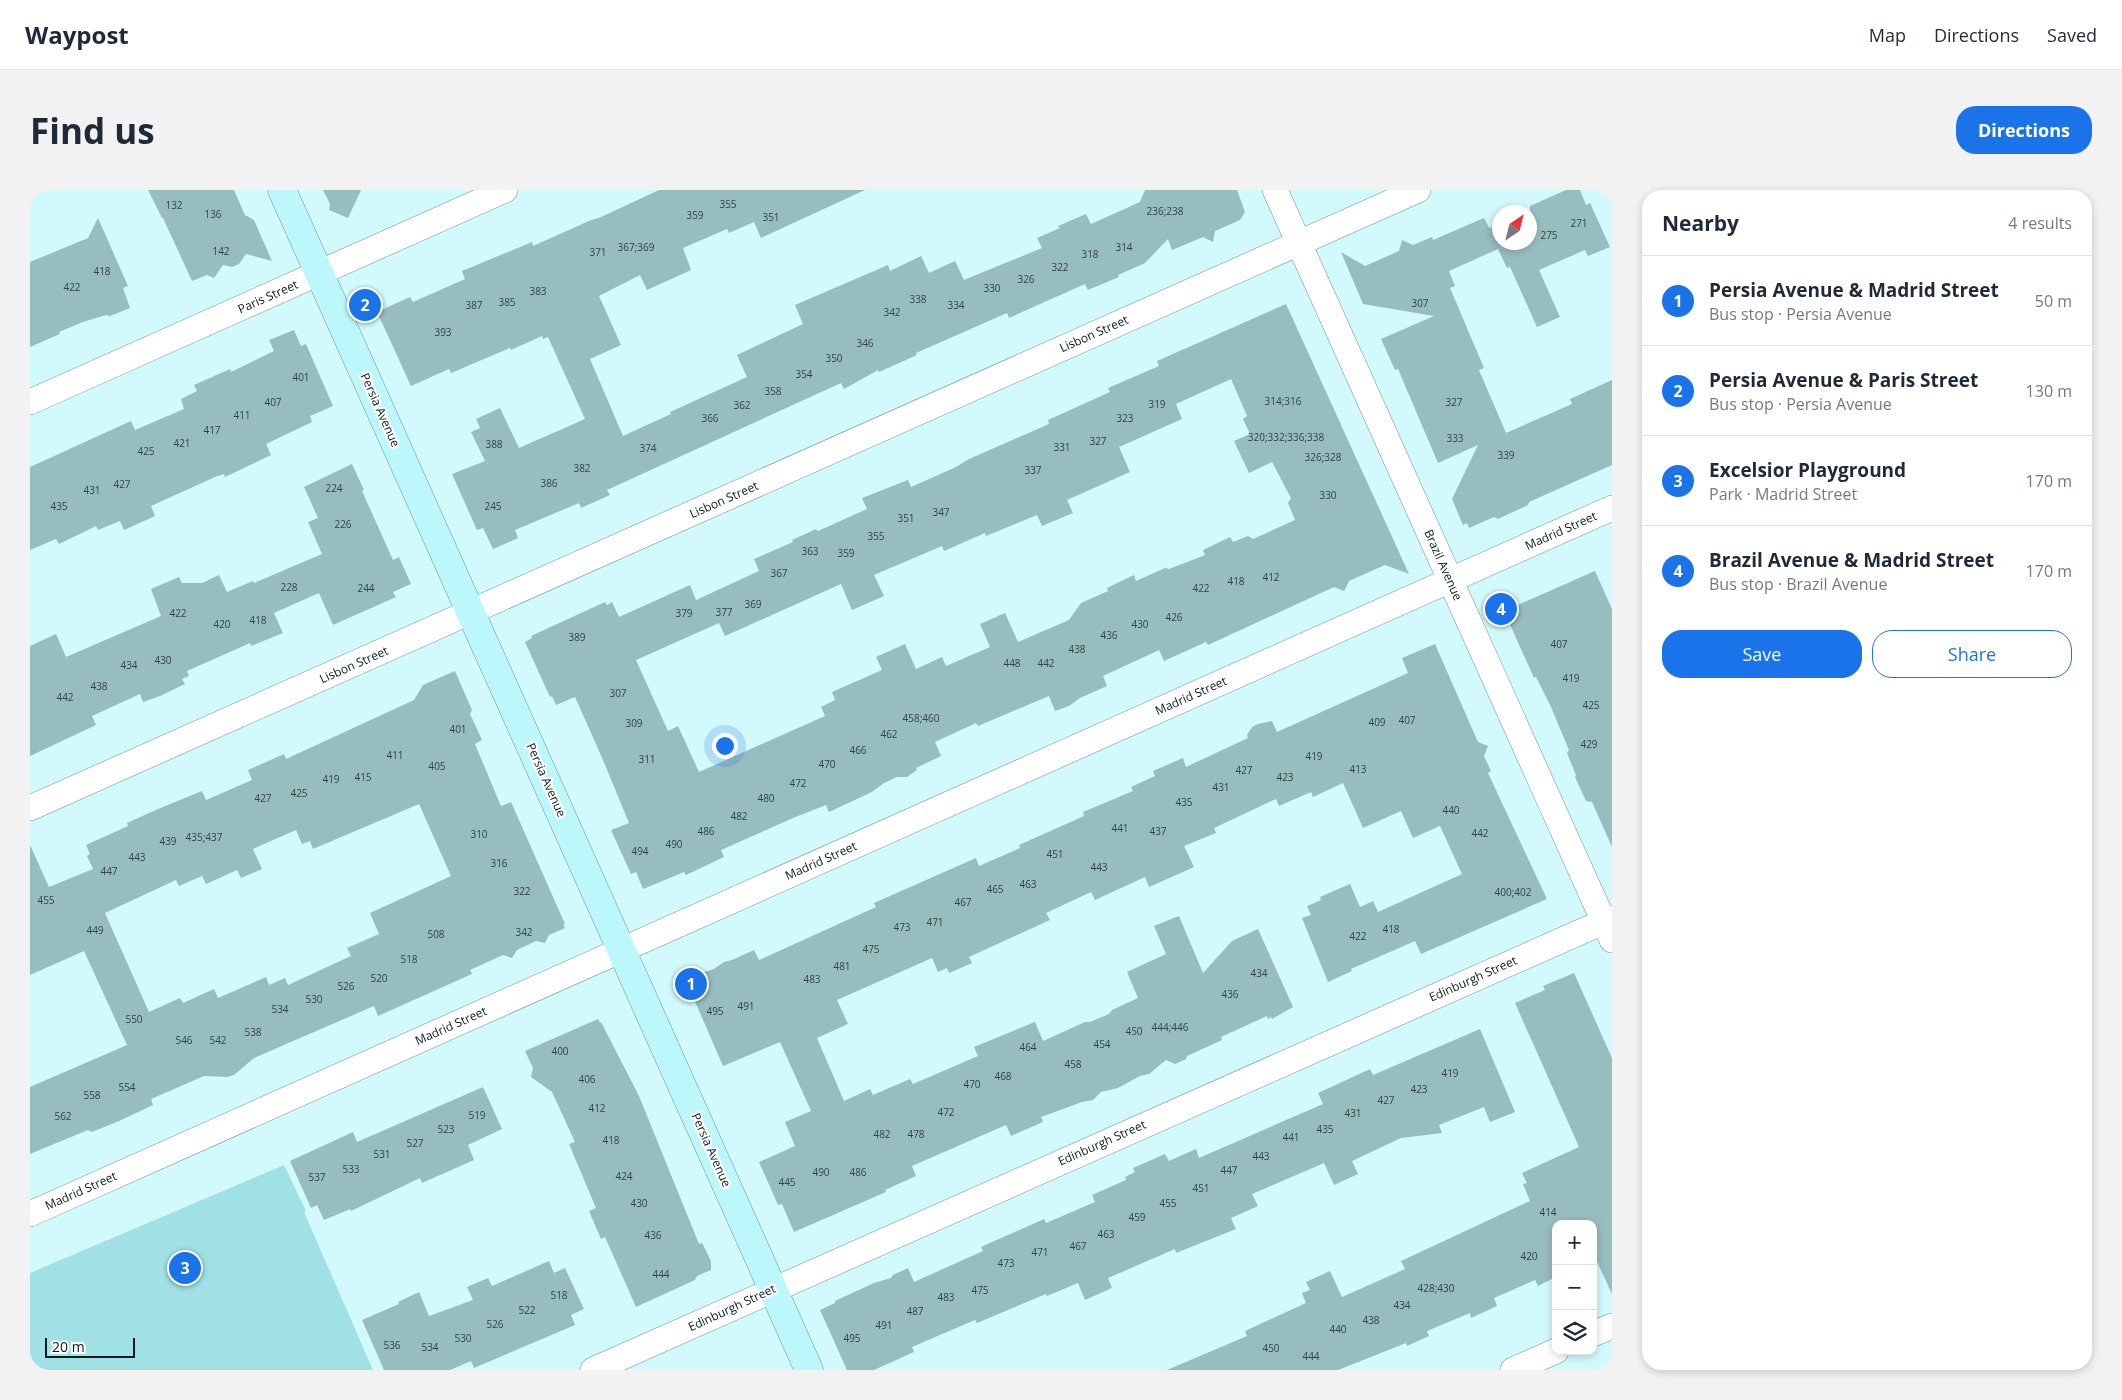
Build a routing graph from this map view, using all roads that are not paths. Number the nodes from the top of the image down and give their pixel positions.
1 (282, 190) edge
2 (505, 190) edge
3 (1275, 190) edge
4 (1418, 190) edge
5 (1299, 243) junction
6 (320, 273) junction
7 (30, 402) edge
8 (1612, 508) edge
9 (1450, 580) junction
10 (471, 613) junction
11 (30, 808) edge
12 (1609, 926) edge
13 (622, 951) junction
14 (30, 1214) edge
15 (773, 1289) junction
16 (1612, 1326) edge
17 (1597, 1332) edge
18 (1552, 1353) edge
19 (593, 1370) edge
20 (809, 1370) edge
21 (1513, 1370) edge

1 - 6 street, Persia Avenue
2 - 6 street, Paris Street
3 - 5 street, Brazil Avenue
4 - 5 street, Lisbon Street
5 - 9 street, Brazil Avenue
5 - 10 street, Lisbon Street
6 - 7 street, Paris Street
6 - 10 street, Persia Avenue
8 - 9 street, Madrid Street
9 - 12 street, Brazil Avenue
9 - 13 street, Madrid Street
10 - 11 street, Lisbon Street
10 - 13 street, Persia Avenue
12 - 15 street, Edinburgh Street
13 - 14 street, Madrid Street
13 - 15 street, Persia Avenue
15 - 19 street, Edinburgh Street
15 - 20 street, Persia Avenue
16 - 17 street
18 - 21 street

